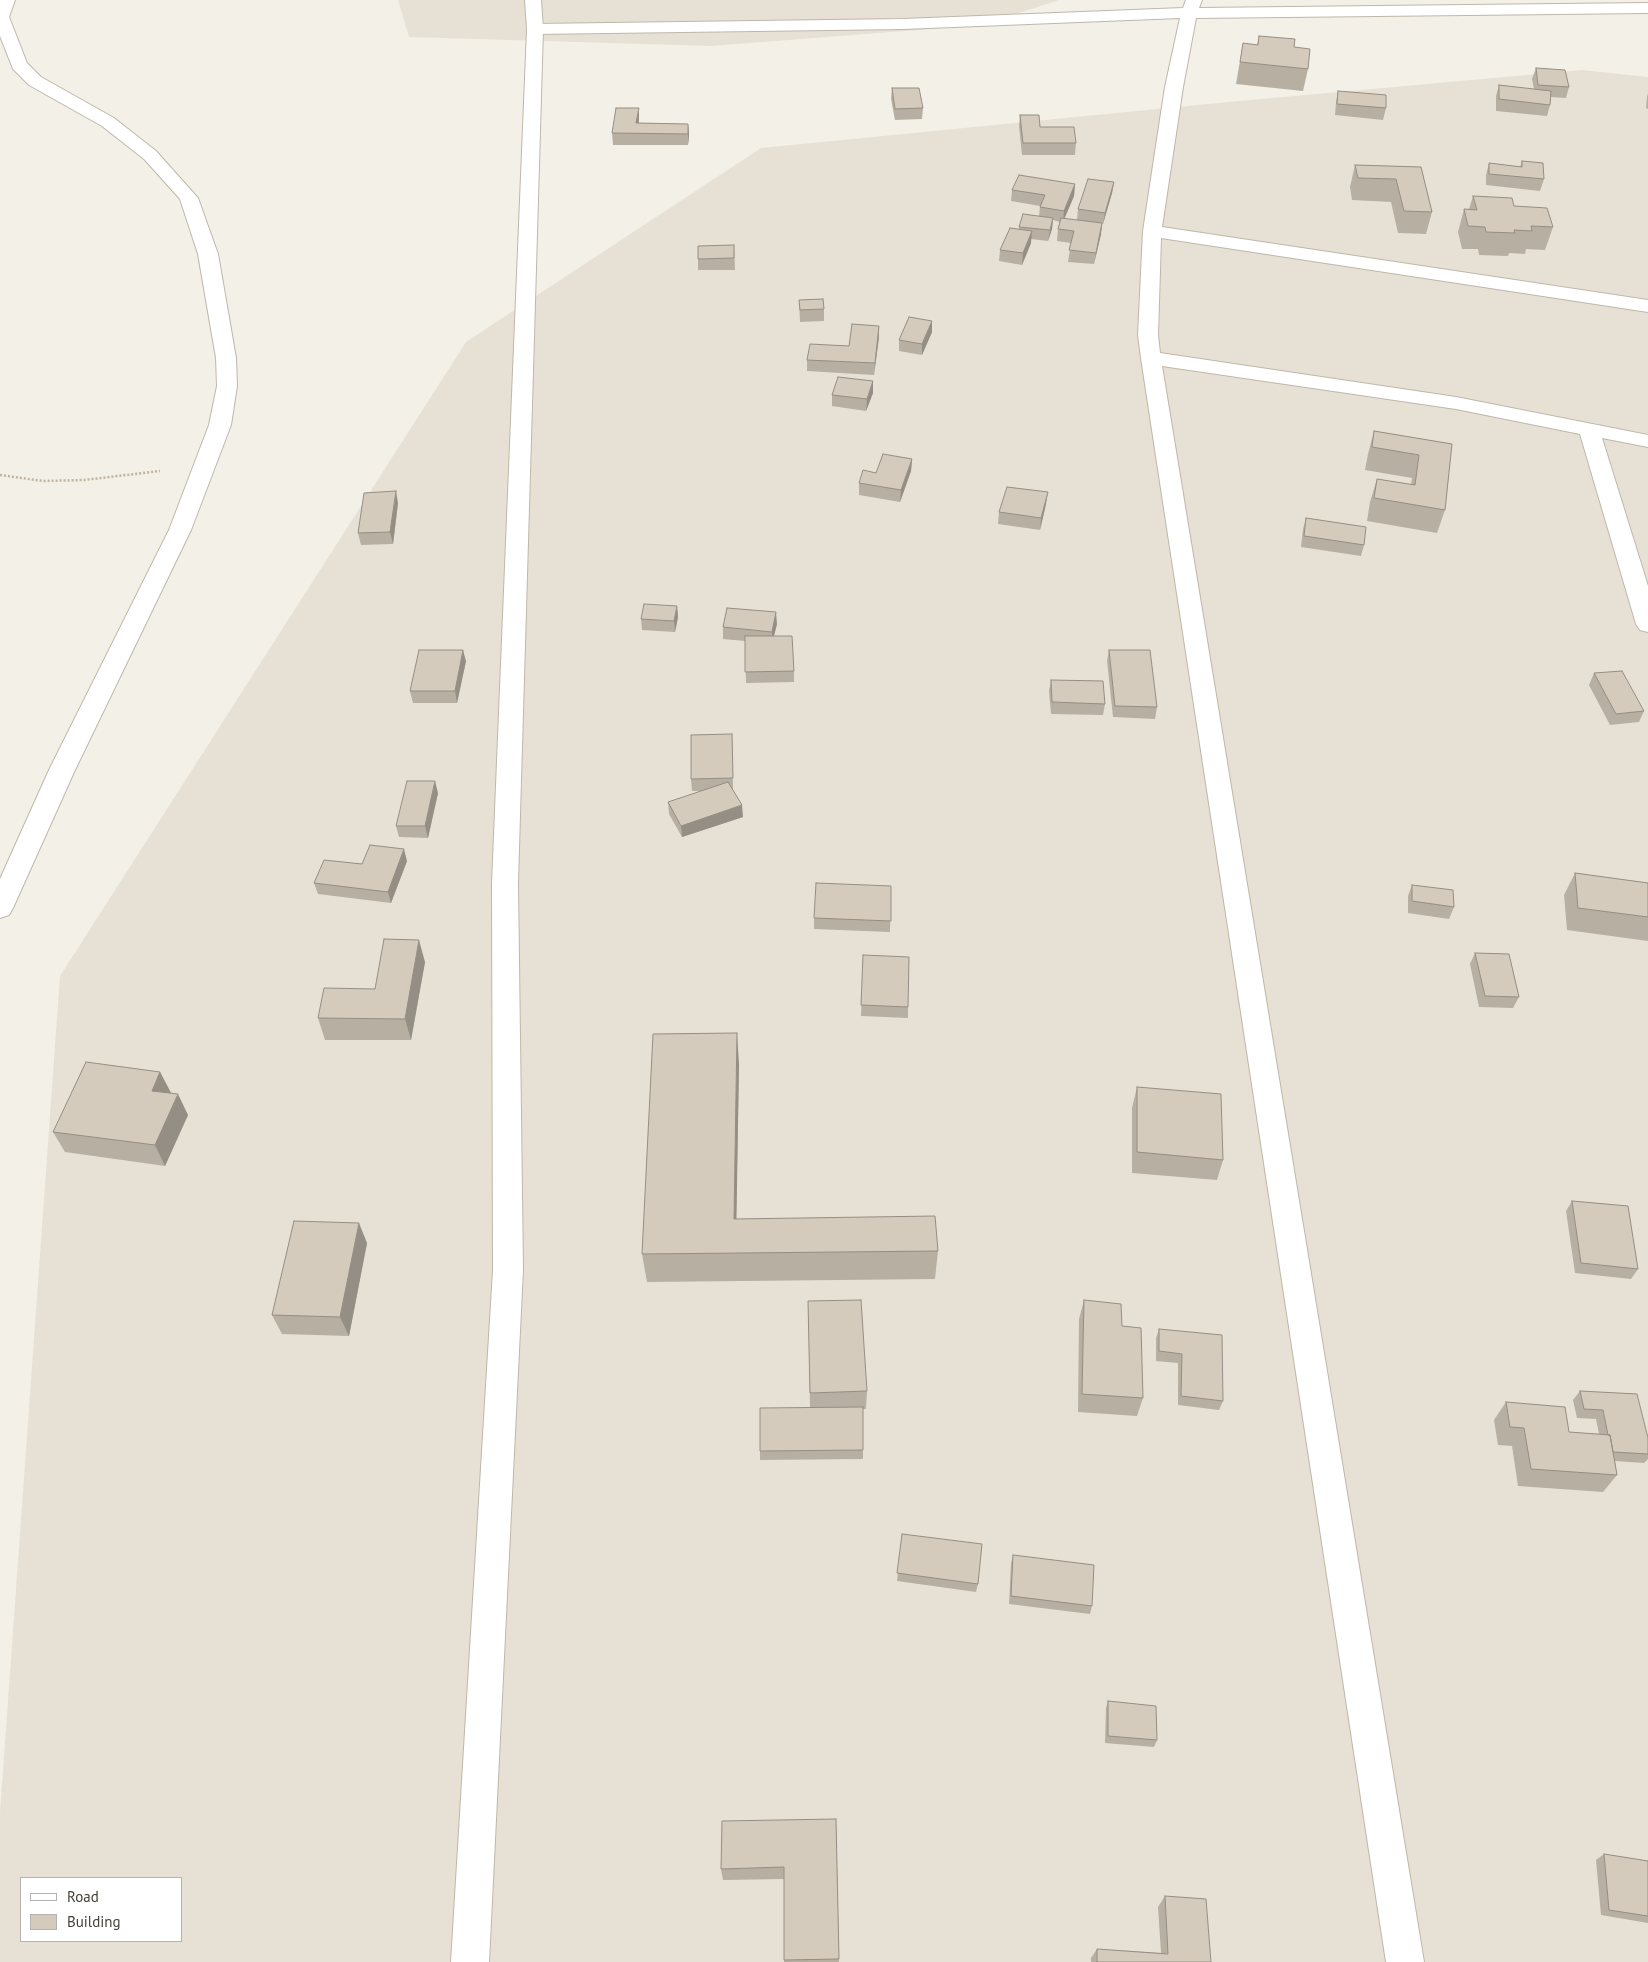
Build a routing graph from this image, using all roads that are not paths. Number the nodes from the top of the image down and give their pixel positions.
1 (7, 0) edge
2 (533, 0) edge
3 (1191, 7) edge
4 (1648, 8) edge
5 (534, 29) junction
6 (1152, 231) junction
7 (1648, 306) edge
8 (1151, 358) junction
9 (1589, 430) junction
10 (1648, 441) edge
11 (1648, 624) edge
12 (0, 908) edge
13 (470, 1962) edge
14 (1405, 1962) edge

1 - 12 street
2 - 5 street
3 - 4 street
3 - 5 street
3 - 6 street
5 - 13 street
6 - 7 street
6 - 8 street
8 - 9 street
8 - 14 street
9 - 10 street
9 - 11 street

